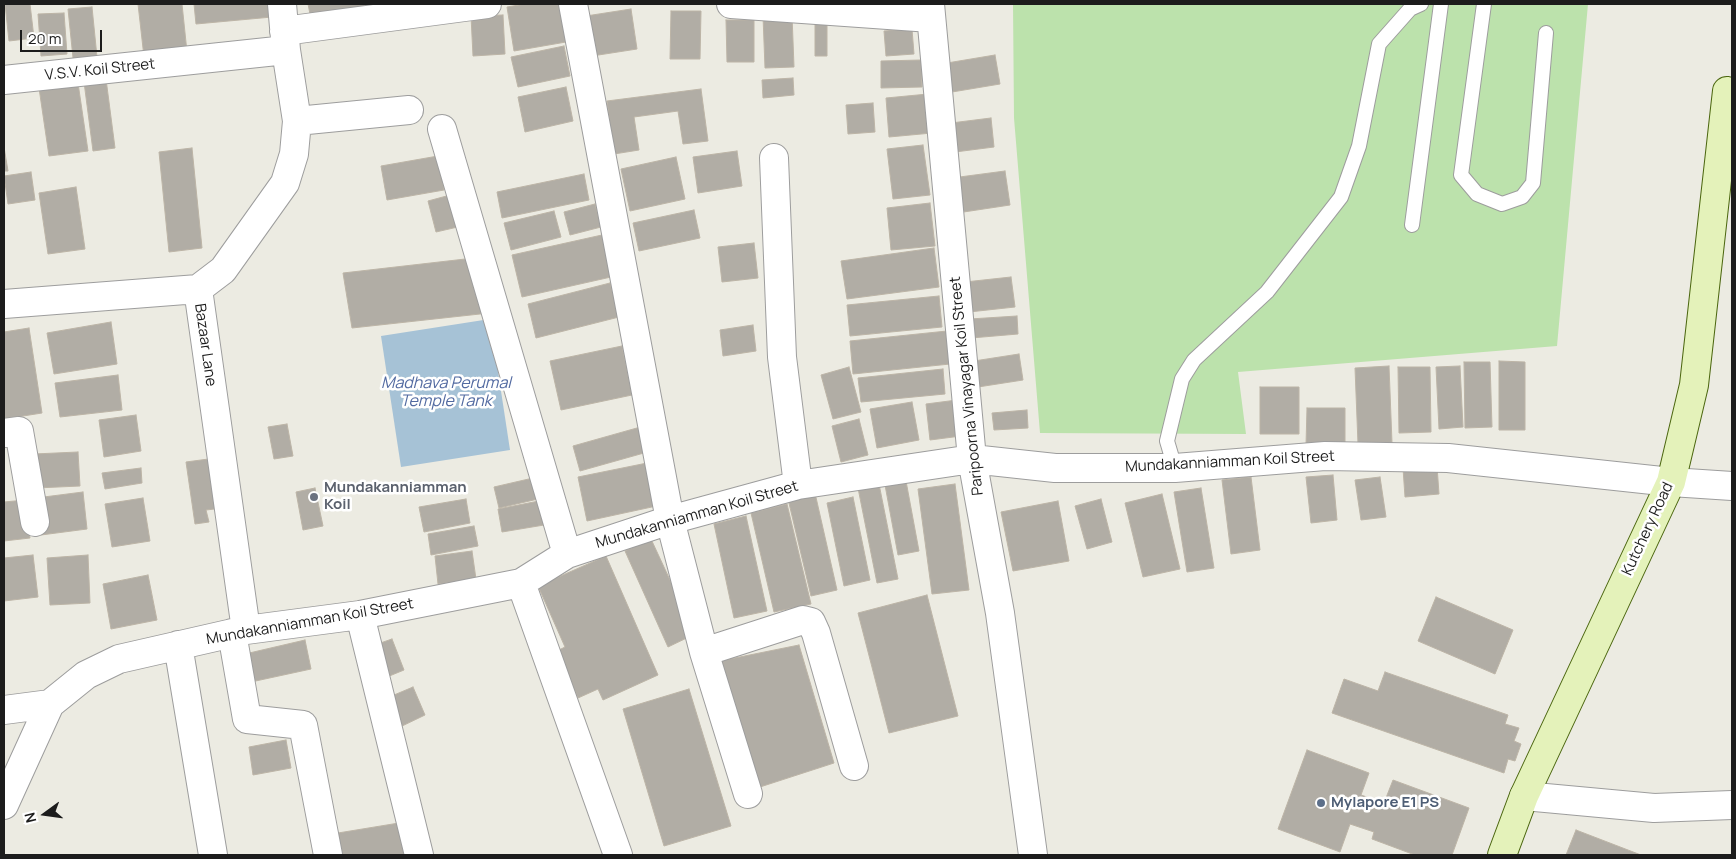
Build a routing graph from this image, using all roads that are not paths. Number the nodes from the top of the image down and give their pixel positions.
1 (282, 4) edge
2 (487, 4) edge
3 (573, 4) edge
4 (731, 4) edge
5 (1421, 4) edge
6 (1441, 4) edge
7 (1484, 4) edge
8 (931, 11) edge
9 (1546, 33) dead end
10 (285, 40) junction
11 (4, 80) edge
12 (1730, 91) edge
13 (409, 110) dead end
14 (297, 121) junction
15 (442, 129) dead end
16 (774, 158) dead end
17 (1412, 225) dead end
18 (198, 289) junction
19 (4, 304) edge
20 (4, 433) edge
21 (972, 459) junction
22 (1175, 468) junction
23 (1671, 482) junction
24 (798, 485) junction
25 (1732, 486) edge
26 (670, 520) junction
27 (35, 522) dead end
28 (567, 554) junction
29 (521, 583) junction
30 (360, 615) junction
31 (239, 631) junction
32 (178, 645) junction
33 (704, 652) junction
34 (50, 704) junction
35 (4, 710) edge
36 (854, 766) dead end
37 (748, 794) dead end
38 (1524, 796) junction
39 (4, 805) edge
40 (1732, 805) edge
41 (213, 855) edge
42 (328, 855) edge
43 (419, 855) edge
44 (618, 855) edge
45 (1033, 855) edge
46 (1502, 855) edge

1 - 10 street, Bazaar Lane
2 - 10 street, V.S.V. Koil Street
3 - 26 street
4 - 8 street
5 - 22 lane
6 - 17 lane
7 - 9 lane
8 - 21 street, Paripoorna Vinayagar Koil Street
10 - 11 street, V.S.V. Koil Street
10 - 14 street, Bazaar Lane
12 - 23 main road, Kutchery Road
13 - 14 street
14 - 18 street, Bazaar Lane
15 - 28 street
16 - 24 street
18 - 19 street
18 - 31 street, Bazaar Lane
20 - 27 street
21 - 22 street, Mundakanniamman Koil Street
21 - 24 street, Mundakanniamman Koil Street
21 - 45 street, Paripoorna Vinayagar Koil Street
22 - 23 street, Mundakanniamman Koil Street
23 - 25 street, Mundakanniamman Koil Street
23 - 38 main road, Kutchery Road
24 - 26 street, Mundakanniamman Koil Street
26 - 28 street, Mundakanniamman Koil Street
26 - 33 street
28 - 29 street, Mundakanniamman Koil Street
29 - 30 street, Mundakanniamman Koil Street
29 - 44 street
30 - 31 street, Mundakanniamman Koil Street
30 - 43 street
31 - 32 street, Mundakanniamman Koil Street
31 - 42 street, Bazaar Lane
32 - 34 street, Mundakanniamman Koil Street
32 - 41 street
33 - 36 street
33 - 37 street
34 - 35 street
34 - 39 street, Mundakanniamman Koil Street
38 - 40 street
38 - 46 main road, Kutchery Road

